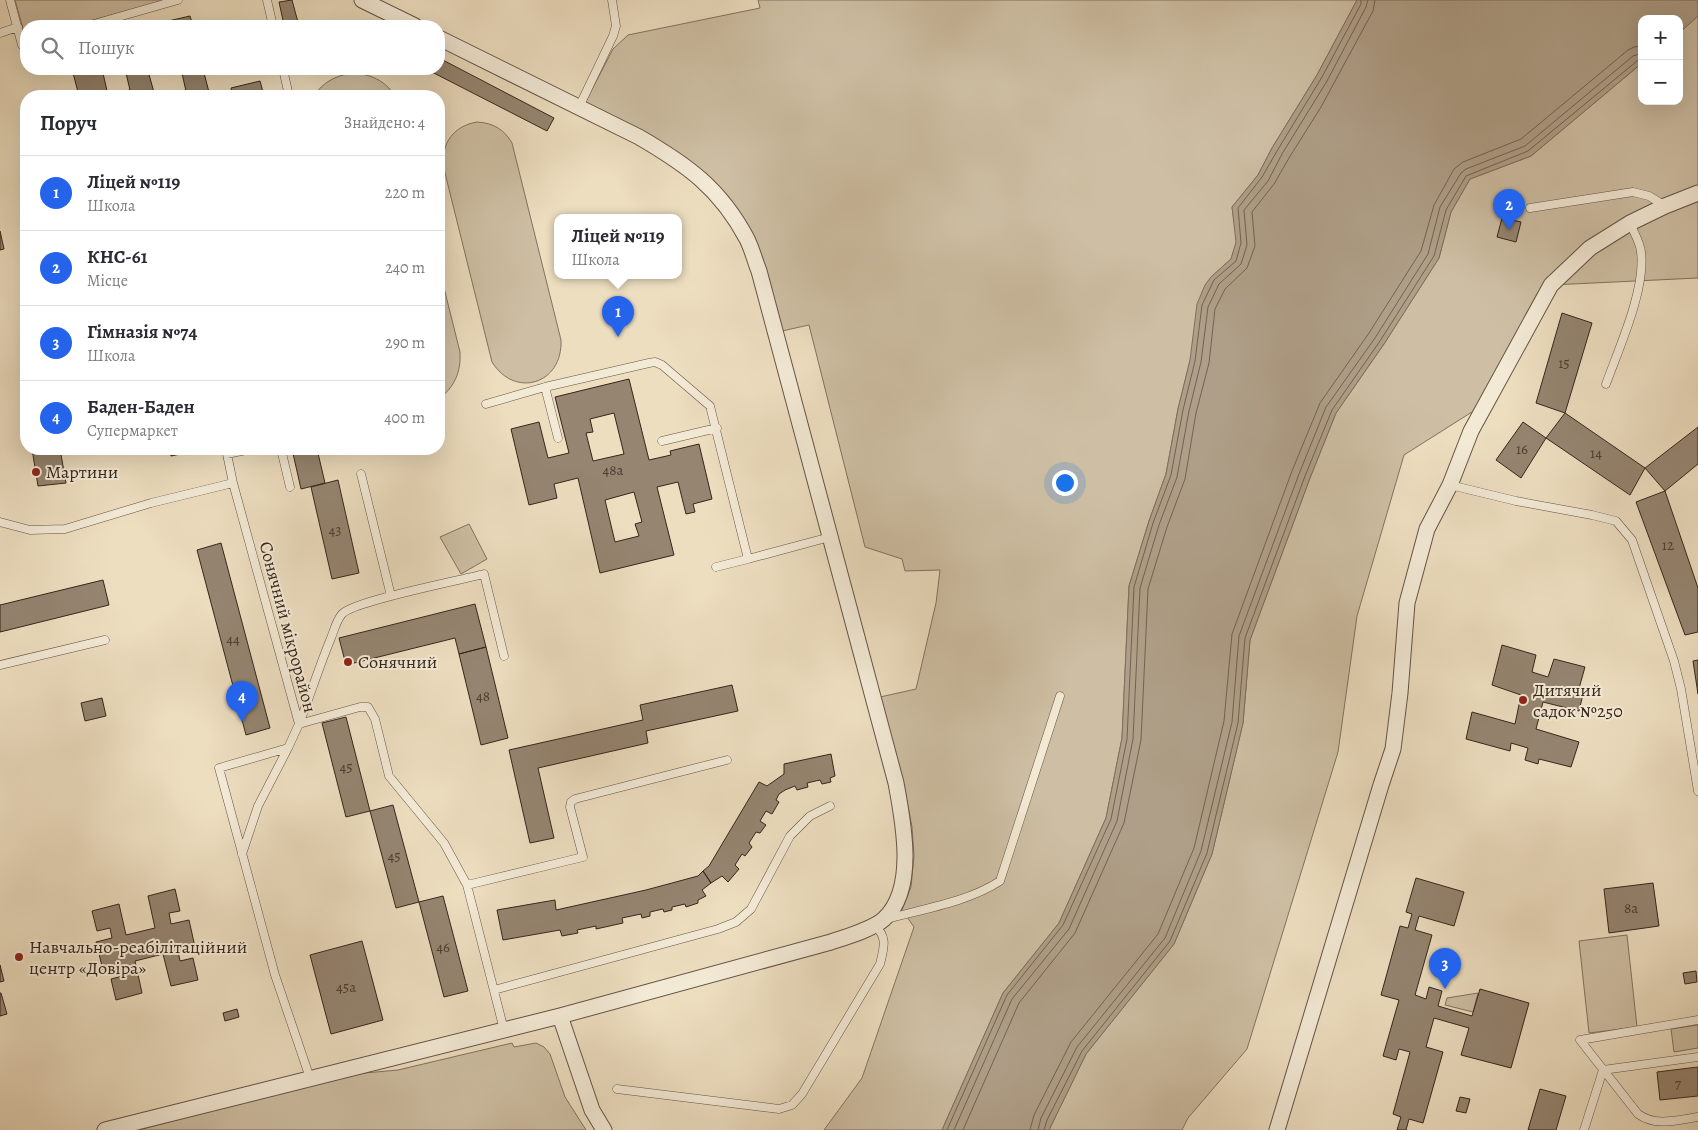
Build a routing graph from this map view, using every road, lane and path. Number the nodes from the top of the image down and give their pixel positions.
1 (10, 0) edge
2 (178, 0) edge
3 (267, 0) edge
4 (362, 0) edge
5 (612, 0) edge
6 (381, 4) edge
7 (108, 20) edge
8 (272, 20) edge
9 (406, 20) edge
10 (18, 28) junction
11 (0, 33) edge
12 (20, 36) edge
13 (445, 41) edge
14 (284, 75) edge
15 (288, 90) edge
16 (579, 107) junction
17 (1698, 193) edge
18 (1665, 206) junction
19 (1530, 208) dead end
20 (1630, 223) junction
21 (1606, 384) dead end
22 (546, 387) junction
23 (486, 404) dead end
24 (717, 428) junction
25 (558, 438) dead end
26 (662, 442) dead end
27 (227, 455) edge
28 (282, 455) edge
29 (360, 474) dead end
30 (233, 483) junction
31 (1450, 485) junction
32 (290, 488) dead end
33 (0, 522) edge
34 (830, 537) junction
35 (748, 559) junction
36 (716, 567) dead end
37 (391, 596) junction
38 (105, 640) dead end
39 (504, 656) dead end
40 (0, 665) edge
41 (1060, 696) dead end
42 (299, 724) junction
43 (288, 748) junction
44 (728, 760) dead end
45 (1698, 791) edge
46 (830, 806) dead end
47 (242, 854) junction
48 (467, 885) junction
49 (879, 922) junction
50 (494, 990) junction
51 (560, 1016) junction
52 (1698, 1020) edge
53 (504, 1030) junction
54 (1698, 1057) edge
55 (1603, 1070) junction
56 (310, 1078) junction
57 (617, 1089) dead end
58 (1698, 1117) edge
59 (105, 1130) edge
60 (604, 1130) edge
61 (1277, 1130) edge
62 (1584, 1130) edge

1 - 10 lane
2 - 7 lane
3 - 8 lane
4 - 6 street
5 - 16 lane
6 - 9 street
10 - 11 lane
10 - 12 lane
13 - 16 street
14 - 15 lane
16 - 34 street
17 - 18 street
18 - 19 lane
18 - 20 street
20 - 21 lane
20 - 31 street
22 - 23 lane
22 - 24 lane
22 - 25 lane
24 - 26 lane
24 - 35 lane
27 - 30 lane, Сонячний мікрорайон
28 - 32 lane
29 - 37 lane
30 - 33 lane
30 - 42 lane, Сонячний мікрорайон
31 - 45 lane
31 - 61 street
34 - 35 lane
34 - 49 street
35 - 36 lane
37 - 39 lane, Сонячний мікрорайон
37 - 42 lane, Сонячний мікрорайон
38 - 40 lane
41 - 49 lane
42 - 43 lane
42 - 48 lane
43 - 47 lane
43 - 47 lane
44 - 48 lane
46 - 50 lane
47 - 56 lane
48 - 50 lane
49 - 51 street
49 - 57 lane
50 - 53 lane
51 - 53 street
51 - 60 street
52 - 55 lane
53 - 56 street
54 - 55 lane
55 - 58 lane
55 - 62 lane
56 - 59 street

